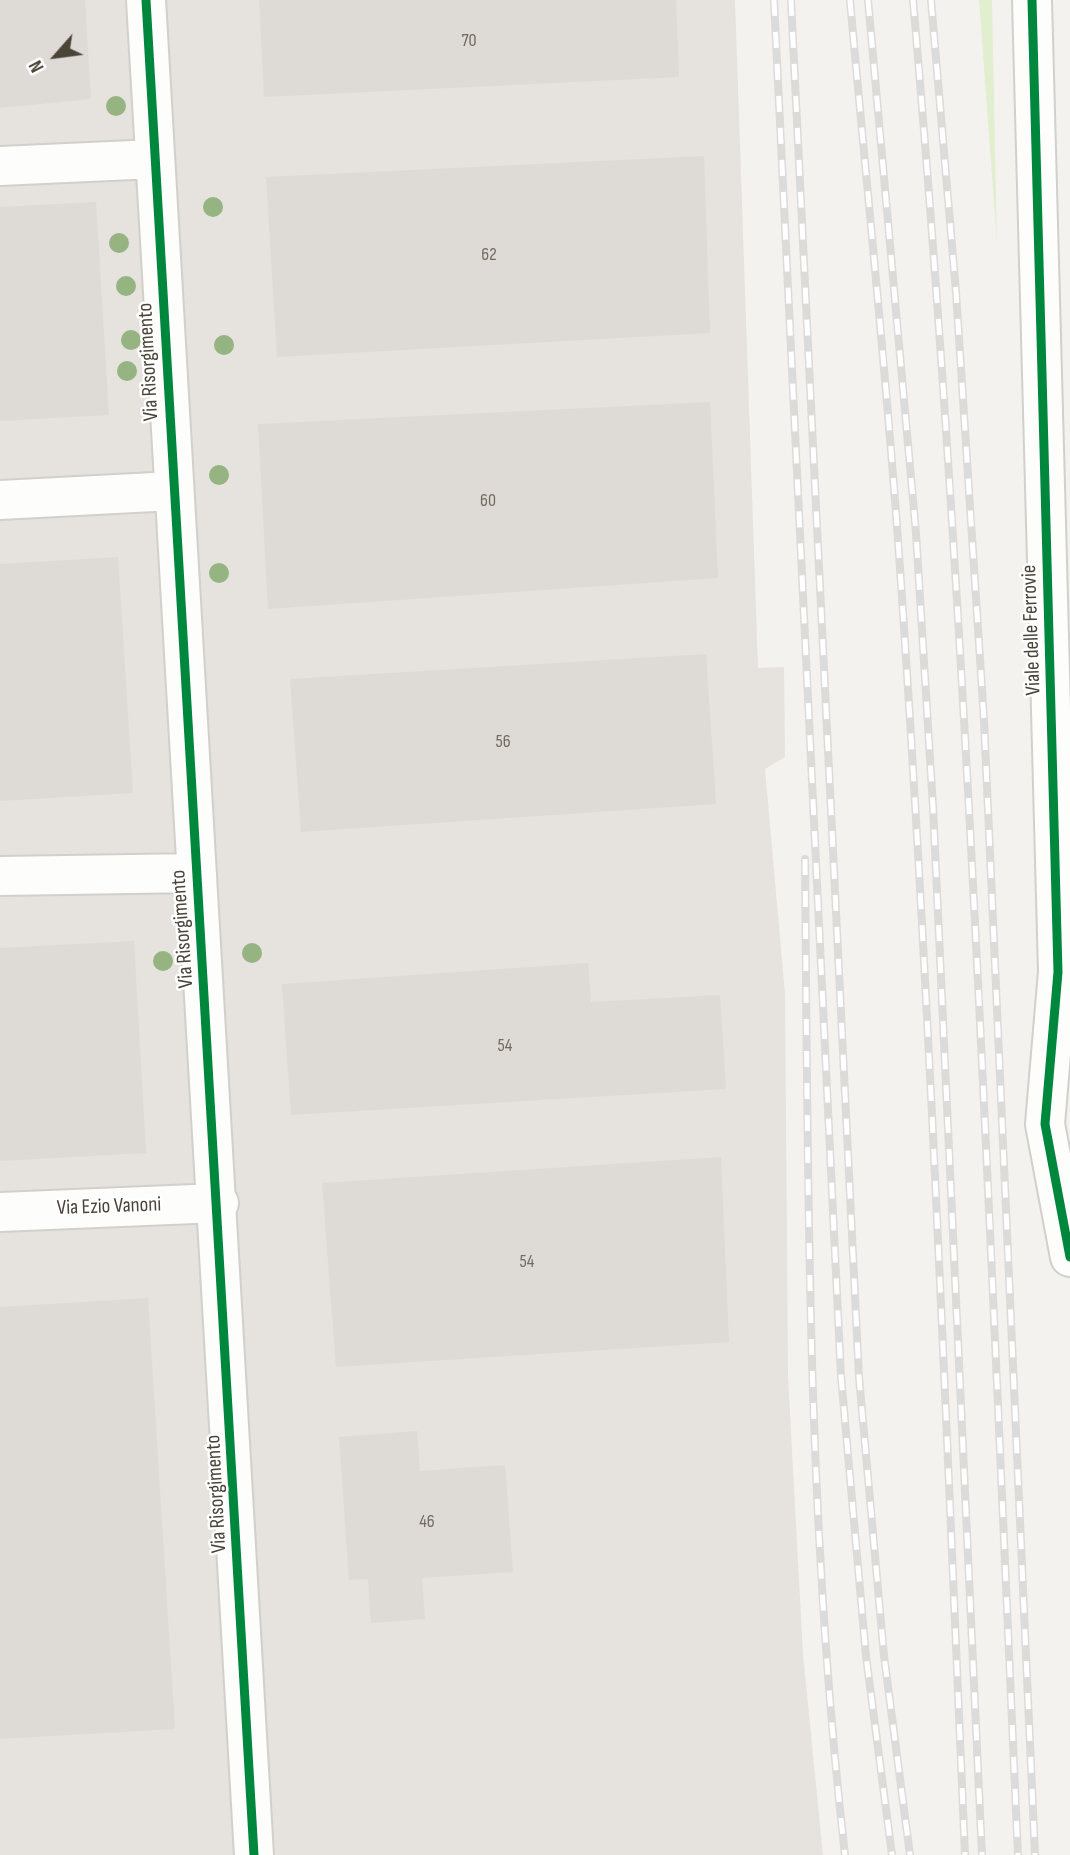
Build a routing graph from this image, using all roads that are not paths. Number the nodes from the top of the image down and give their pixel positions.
1 (146, 0) edge
2 (1032, 0) edge
3 (155, 159) junction
4 (0, 166) edge
5 (173, 491) junction
6 (0, 500) edge
7 (1052, 730) junction
8 (1070, 764) edge
9 (197, 873) junction
10 (0, 876) edge
11 (1063, 920) edge
12 (1058, 972) junction
13 (1070, 1021) edge
14 (219, 1203) junction
15 (0, 1212) edge
16 (1070, 1257) edge
17 (254, 1855) edge

1 - 3 street, Via Risorgimento
2 - 7 street, Viale delle Ferrovie
3 - 4 street
3 - 5 street, Via Risorgimento
5 - 6 street
5 - 9 street, Via Risorgimento
7 - 8 street
7 - 11 street, Viale delle Ferrovie
9 - 10 street
9 - 14 street, Via Risorgimento
11 - 12 street, Viale delle Ferrovie
12 - 13 street, Viale delle Ferrovie
12 - 16 street, Viale delle Ferrovie
14 - 15 street, Via Ezio Vanoni
14 - 17 street, Via Risorgimento

